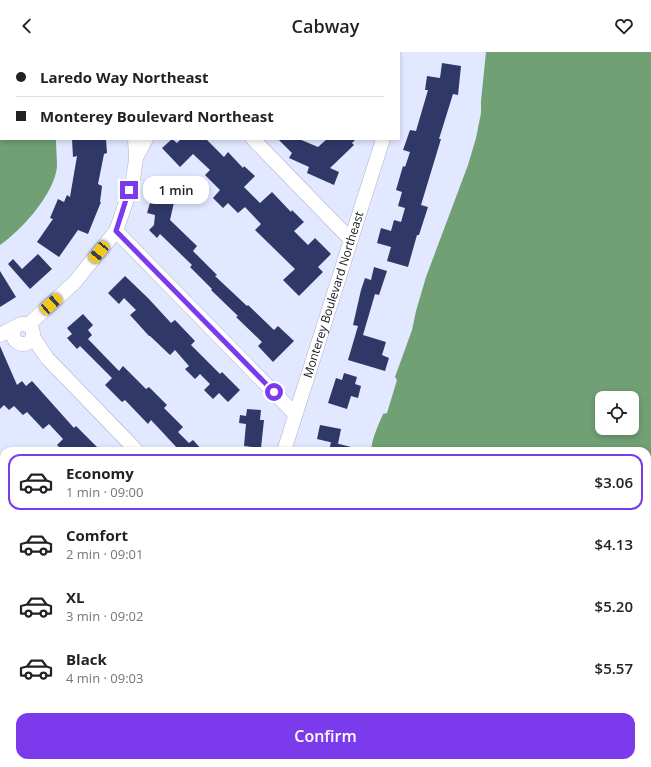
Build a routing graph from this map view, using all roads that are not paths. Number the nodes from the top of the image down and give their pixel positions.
1 (135, 140) edge
2 (145, 140) edge
3 (254, 140) edge
4 (383, 140) edge
5 (136, 158) junction
6 (116, 231) junction
7 (351, 240) junction
8 (23, 334) junction
9 (0, 335) edge
10 (0, 339) edge
11 (295, 414) junction
12 (134, 447) edge
13 (285, 447) edge

1 - 5 street
2 - 5 street
3 - 7 street
4 - 7 street, Monterey Boulevard Northeast
5 - 6 street
6 - 8 street
6 - 11 street
7 - 11 street, Monterey Boulevard Northeast
8 - 9 street
8 - 10 street
8 - 12 street
11 - 13 street, Monterey Boulevard Northeast

